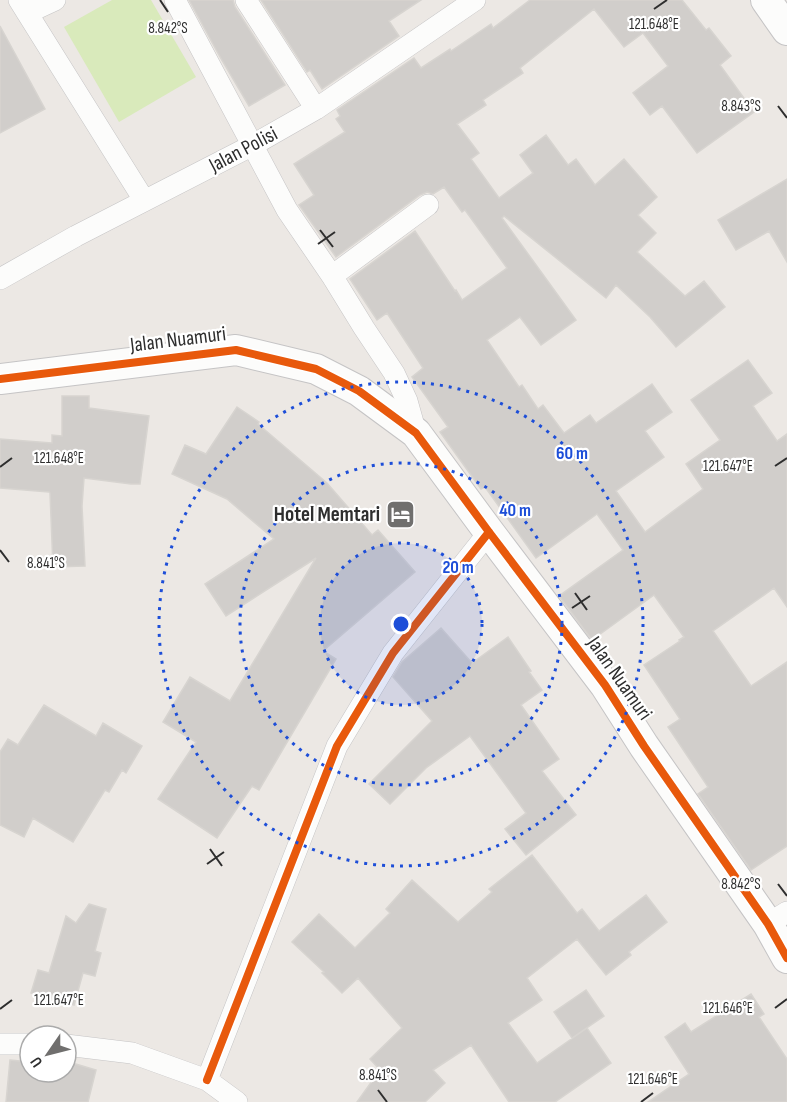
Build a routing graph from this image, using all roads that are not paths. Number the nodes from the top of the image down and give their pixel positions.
1 (55, 0) edge
2 (175, 0) edge
3 (246, 0) edge
4 (475, 0) edge
5 (766, 0) edge
6 (23, 7) edge
7 (787, 30) edge
8 (316, 109) junction
9 (253, 145) junction
10 (144, 200) junction
11 (428, 205) dead end
12 (332, 276) junction
13 (0, 279) edge
14 (0, 379) edge
15 (416, 433) junction
16 (489, 532) junction
17 (778, 918) edge
18 (787, 958) edge
19 (0, 1044) edge
20 (18, 1044) edge
21 (78, 1046) edge
22 (207, 1080) junction
23 (237, 1102) edge

1 - 6 street
2 - 9 street
3 - 8 street
4 - 8 street, Jalan Polisi
5 - 7 street
6 - 10 street
8 - 9 street, Jalan Polisi
9 - 10 street, Jalan Polisi
9 - 12 street
10 - 13 street, Jalan Polisi
11 - 12 street
12 - 15 street
14 - 15 street, Jalan Nuamuri
15 - 16 street, Jalan Nuamuri
16 - 17 street, Jalan Nuamuri
16 - 22 street
17 - 18 street, Jalan Nuamuri
19 - 20 street
21 - 22 street
22 - 23 street

